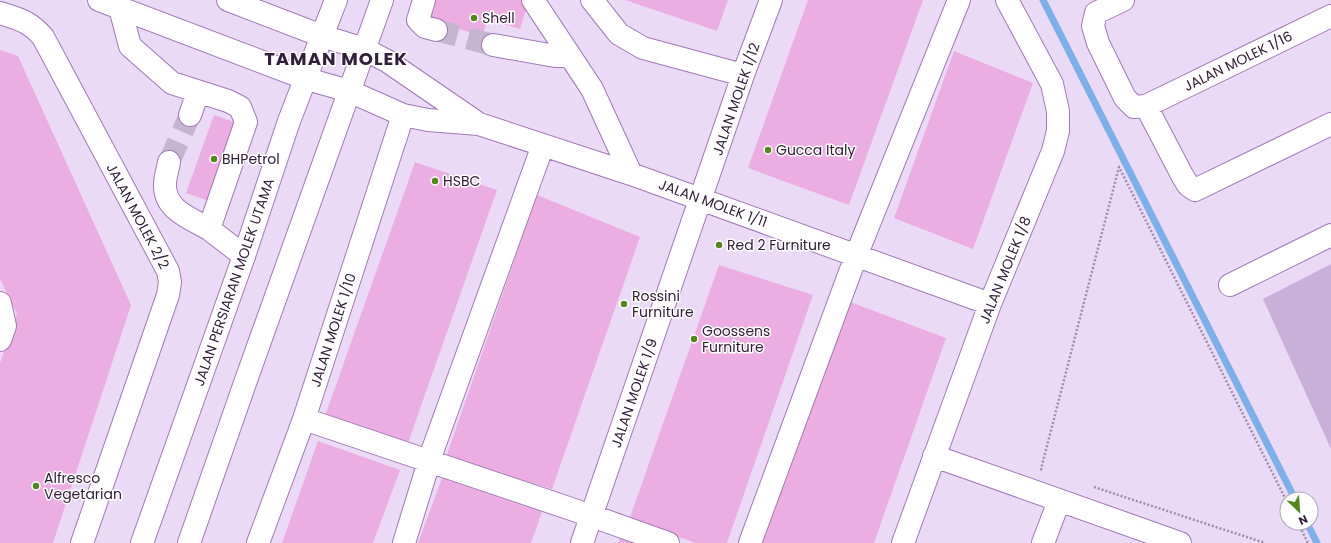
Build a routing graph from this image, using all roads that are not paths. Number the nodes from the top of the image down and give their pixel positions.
1 (99, 0) edge
2 (228, 0) edge
3 (336, 0) edge
4 (382, 0) edge
5 (424, 0) edge
6 (533, 0) edge
7 (592, 0) edge
8 (771, 0) edge
9 (959, 0) edge
10 (1007, 0) edge
11 (1123, 0) edge
12 (120, 8) junction
13 (0, 13) edge
14 (1331, 16) edge
15 (436, 30) tunnel mouth
16 (322, 36) junction
17 (493, 45) tunnel mouth
18 (364, 49) junction
19 (570, 56) junction
20 (743, 75) junction
21 (307, 79) junction
22 (349, 91) junction
23 (198, 92) junction
24 (1146, 106) junction
25 (190, 115) tunnel mouth
26 (403, 115) junction
27 (479, 124) junction
28 (1331, 124) edge
29 (543, 145) junction
30 (169, 162) tunnel mouth
31 (631, 174) junction
32 (701, 198) junction
33 (209, 229) junction
34 (1331, 235) edge
35 (244, 256) junction
36 (856, 256) junction
37 (1230, 285) dead end
38 (0, 303) edge
39 (990, 304) junction
40 (0, 340) edge
41 (304, 419) junction
42 (934, 456) junction
43 (429, 461) junction
44 (1059, 501) junction
45 (592, 516) junction
46 (1167, 541) edge
47 (82, 543) edge
48 (142, 543) edge
49 (189, 543) edge
50 (258, 543) edge
51 (404, 543) edge
52 (582, 543) edge
53 (668, 543) edge
54 (750, 543) edge
55 (903, 543) edge
56 (1043, 543) edge

1 - 12 street, JALAN MOLEK 1/11
2 - 16 street, JALAN MOLEK 1/11
3 - 16 street, JALAN PERSIARAN MOLEK UTAMA
4 - 18 street
5 - 15 street
6 - 19 street
7 - 20 street
8 - 20 street, JALAN MOLEK 1/12
9 - 36 street
10 - 39 street, JALAN MOLEK 1/8
11 - 24 street
12 - 21 street, JALAN MOLEK 1/11
12 - 23 street
13 - 47 street, JALAN MOLEK 2/2
14 - 24 street, JALAN MOLEK 1/16
16 - 18 street, JALAN MOLEK 1/11
16 - 21 street, JALAN PERSIARAN MOLEK UTAMA
17 - 19 street
18 - 22 street
18 - 27 street, JALAN MOLEK 1/11
19 - 31 street
20 - 32 street, JALAN MOLEK 1/12
21 - 22 street, JALAN MOLEK 1/11
21 - 35 street, JALAN PERSIARAN MOLEK UTAMA
22 - 26 street, JALAN MOLEK 1/11
22 - 49 street
23 - 25 street
23 - 33 street
24 - 28 street
26 - 27 street, JALAN MOLEK 1/11
26 - 41 street, JALAN MOLEK 1/10
27 - 29 street, JALAN MOLEK 1/11
29 - 31 street, JALAN MOLEK 1/11
29 - 43 street
30 - 33 street
31 - 32 street, JALAN MOLEK 1/11
32 - 36 street, JALAN MOLEK 1/11
32 - 45 street, JALAN MOLEK 1/9
33 - 35 street
34 - 37 street
35 - 48 street, JALAN PERSIARAN MOLEK UTAMA
36 - 39 street, JALAN MOLEK 1/11
36 - 54 street
38 - 40 street
39 - 42 street, JALAN MOLEK 1/8
41 - 43 street
41 - 50 street, JALAN MOLEK 1/10
42 - 44 street
42 - 55 street, JALAN MOLEK 1/8
43 - 45 street
43 - 51 street
44 - 46 street
44 - 56 street
45 - 52 street, JALAN MOLEK 1/9
45 - 53 street

